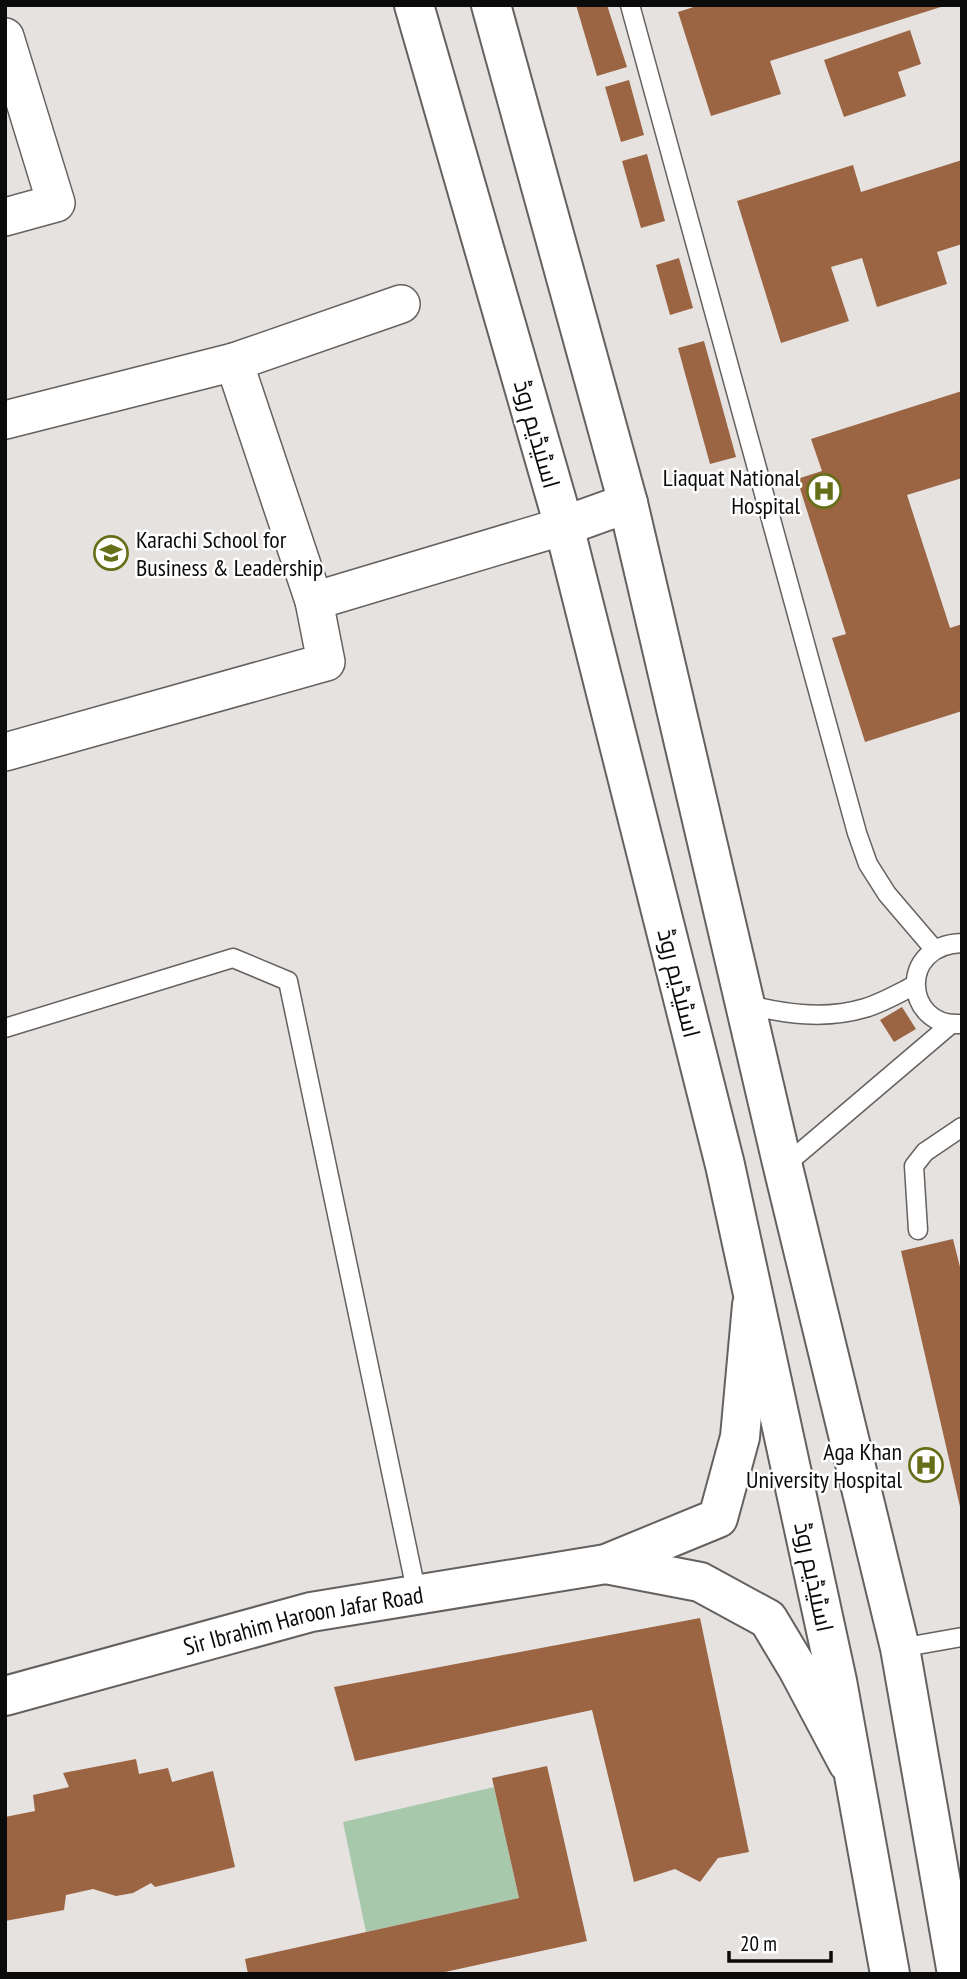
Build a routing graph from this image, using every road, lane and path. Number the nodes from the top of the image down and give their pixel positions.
1 (414, 5) edge
2 (491, 5) edge
3 (630, 5) edge
4 (5, 37) edge
5 (5, 217) edge
6 (401, 304) dead end
7 (234, 362) junction
8 (5, 420) edge
9 (628, 503) junction
10 (564, 526) junction
11 (314, 601) junction
12 (5, 752) edge
13 (962, 943) edge
14 (934, 949) junction
15 (915, 985) junction
16 (745, 1004) junction
17 (956, 1024) edge
18 (5, 1028) edge
19 (962, 1127) edge
20 (783, 1167) junction
21 (918, 1230) dead end
22 (753, 1292) junction
23 (607, 1564) junction
24 (417, 1595) junction
25 (962, 1637) edge
26 (900, 1648) junction
27 (5, 1696) edge
28 (855, 1777) junction
29 (890, 1974) edge
30 (957, 1974) edge

1 - 10 main road, اسٹیڈیم روڈ
2 - 9 main road
3 - 14 lane
4 - 5 street
6 - 7 street
7 - 8 street
7 - 11 street
9 - 10 main road
9 - 16 main road
10 - 11 street
10 - 22 main road, اسٹیڈیم روڈ
11 - 12 street
13 - 14 lane
14 - 15 lane
15 - 16 lane
15 - 17 lane
16 - 20 main road
17 - 20 lane
18 - 24 lane
19 - 21 lane
20 - 26 main road
22 - 23 main road
22 - 28 main road, اسٹیڈیم روڈ
23 - 24 main road, Sir Ibrahim Haroon Jafar Road
23 - 28 main road
24 - 27 main road, Sir Ibrahim Haroon Jafar Road
25 - 26 lane
26 - 30 main road
28 - 29 main road, اسٹیڈیم روڈ

